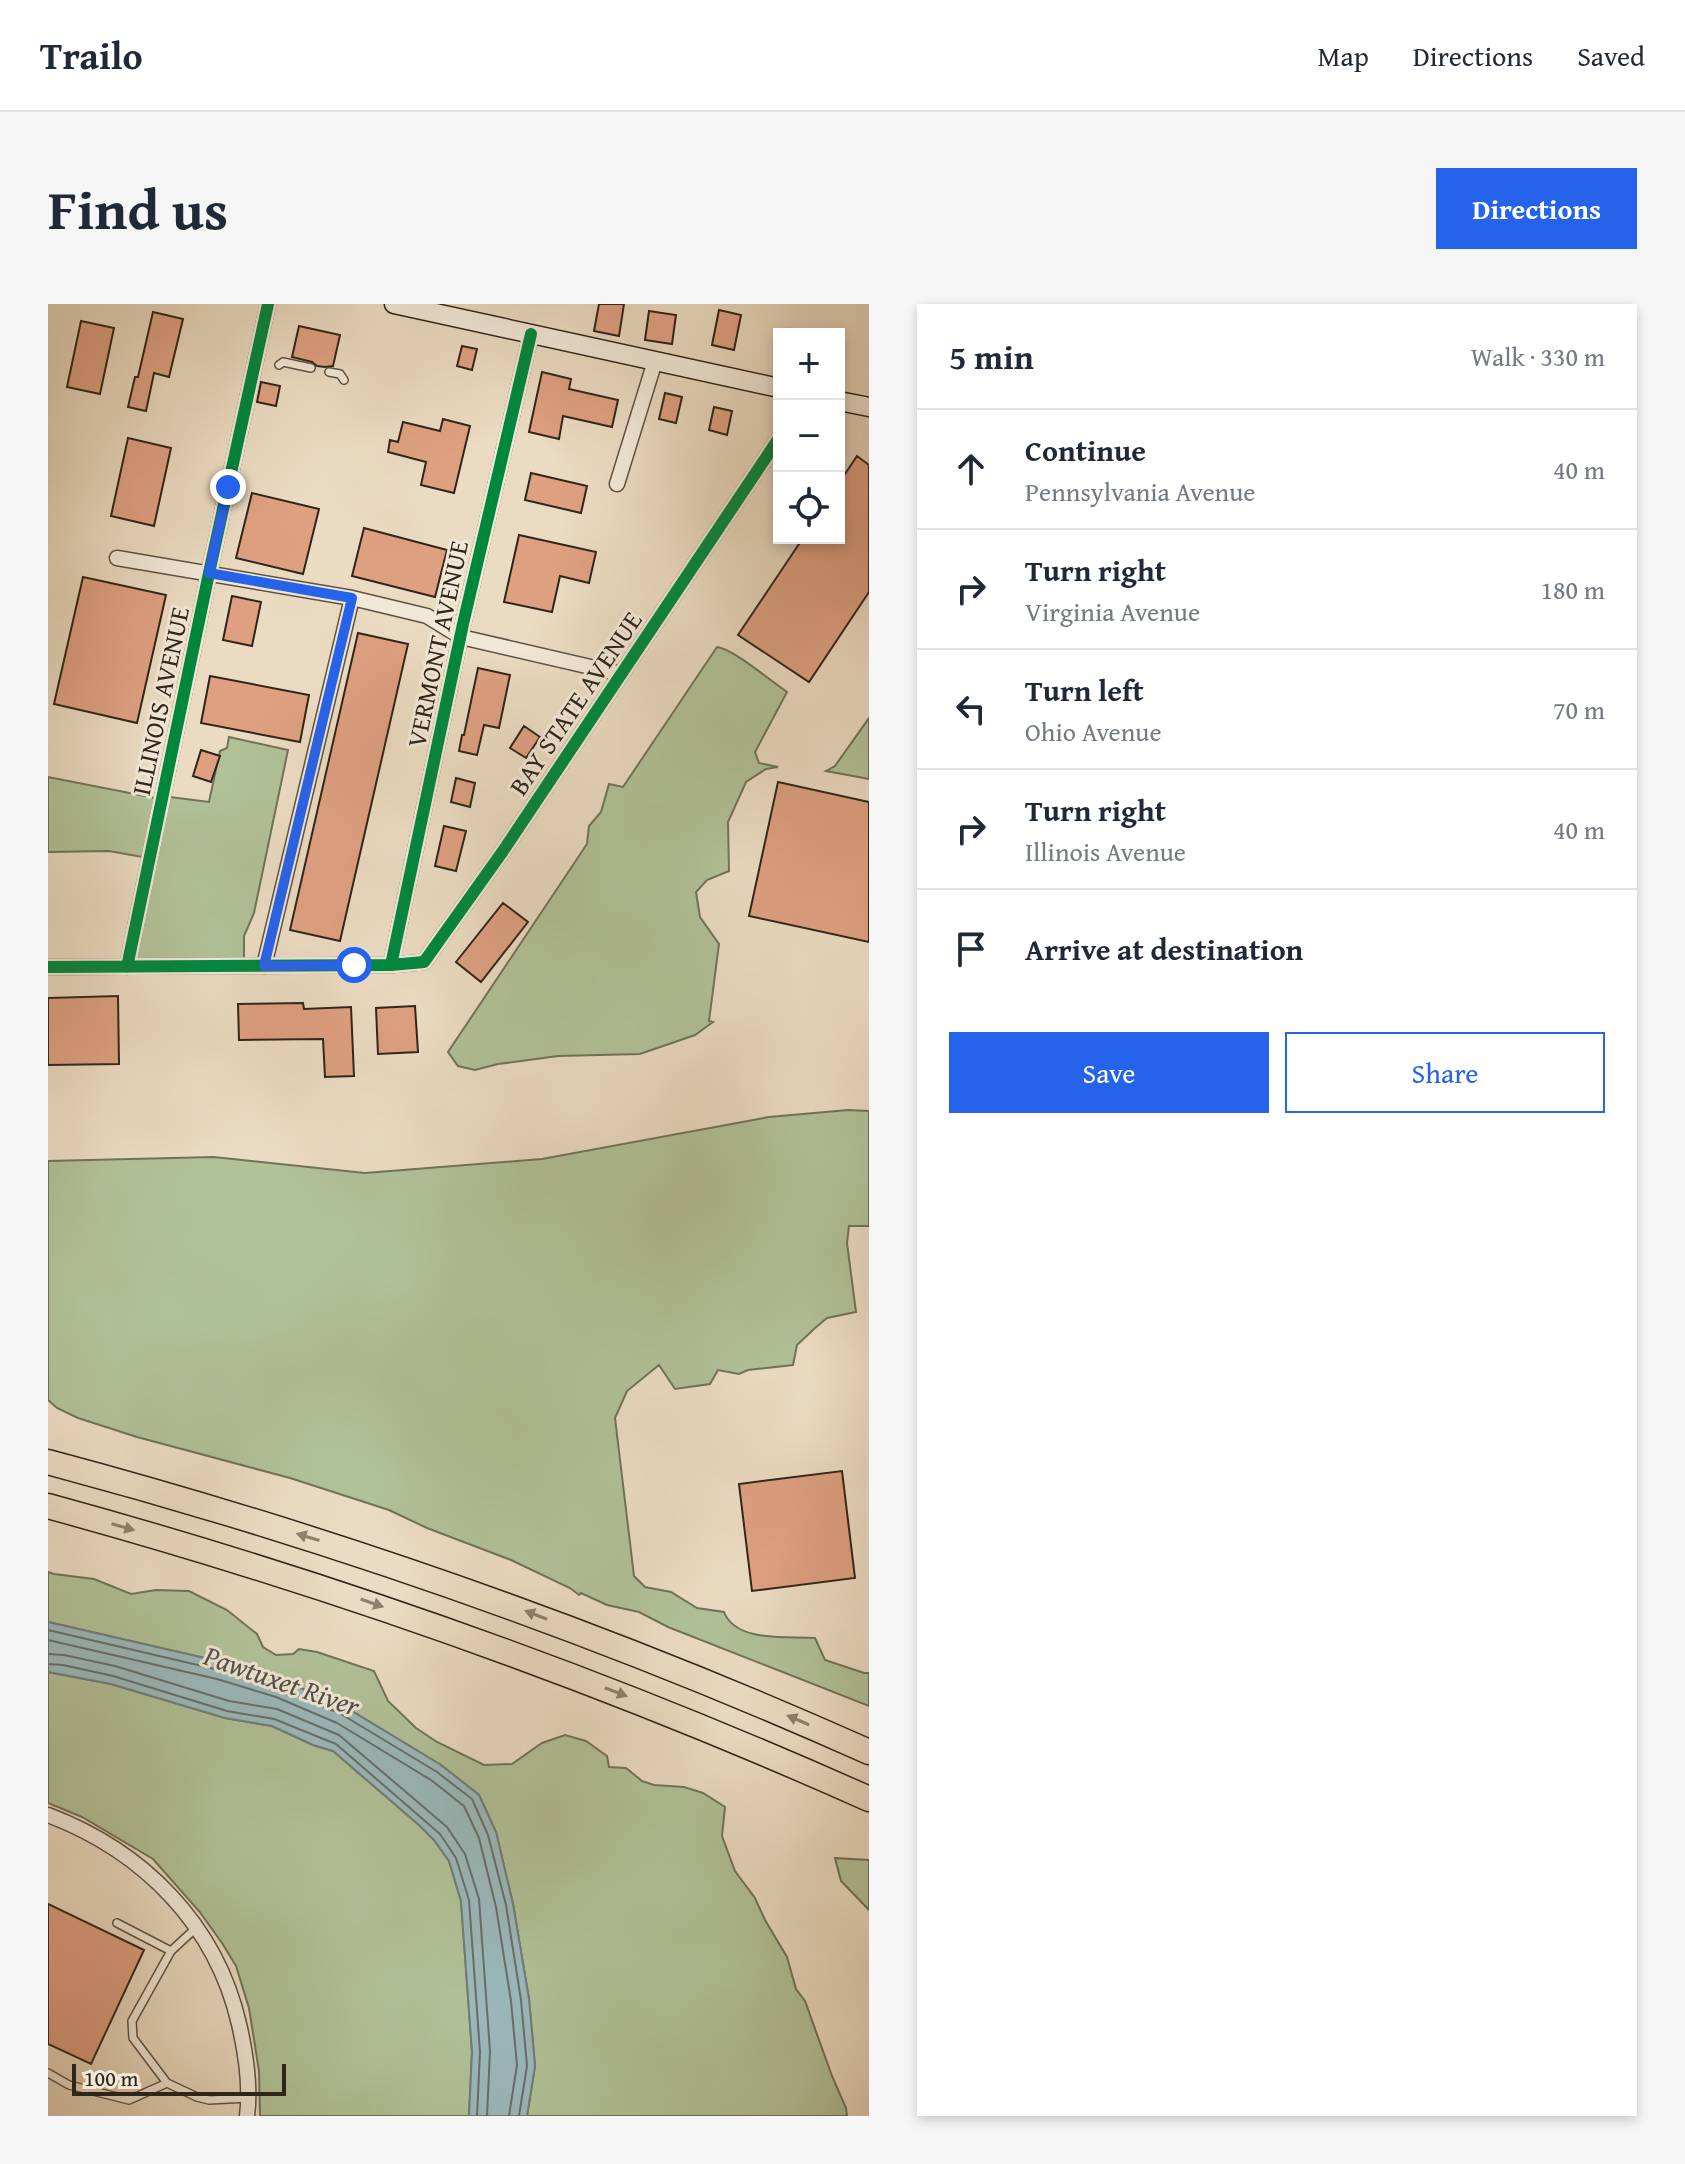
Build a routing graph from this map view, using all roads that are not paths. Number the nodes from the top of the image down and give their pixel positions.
1 (268, 304) edge
2 (394, 304) edge
3 (531, 334) junction
4 (655, 361) junction
5 (279, 365) dead end
6 (311, 368) dead end
7 (329, 372) dead end
8 (344, 380) dead end
9 (773, 387) edge
10 (845, 402) edge
11 (869, 407) edge
12 (773, 447) edge
13 (617, 484) dead end
14 (117, 558) dead end
15 (209, 573) junction
16 (352, 598) junction
17 (461, 637) junction
18 (621, 674) junction
19 (391, 965) junction
20 (264, 966) junction
21 (48, 967) edge
22 (127, 967) junction
23 (48, 1462) edge
24 (48, 1506) edge
25 (869, 1752) edge
26 (869, 1799) edge
27 (48, 1815) edge
28 (117, 1923) dead end
29 (197, 1927) junction
30 (171, 1951) junction
31 (48, 2073) edge
32 (167, 2083) junction
33 (248, 2098) junction
34 (247, 2116) edge

1 - 15 street, ILLINOIS AVENUE
2 - 3 main road
3 - 4 main road
3 - 17 street, VERMONT AVENUE
4 - 9 main road
4 - 13 street
5 - 6 lane
7 - 8 lane
10 - 11 main road
12 - 18 street, BAY STATE AVENUE
14 - 15 street
15 - 16 street
15 - 22 street, ILLINOIS AVENUE
16 - 17 street
16 - 20 street
17 - 18 street
17 - 19 street, VERMONT AVENUE
18 - 19 street, BAY STATE AVENUE
19 - 20 street, BAY STATE AVENUE
20 - 22 street, BAY STATE AVENUE
21 - 22 street, BAY STATE AVENUE
25 -> 23 highway
24 -> 26 highway
27 - 29 street
28 - 30 lane
29 - 30 lane
29 - 33 street
30 - 32 lane
31 - 32 lane
32 - 33 lane
33 - 34 street

